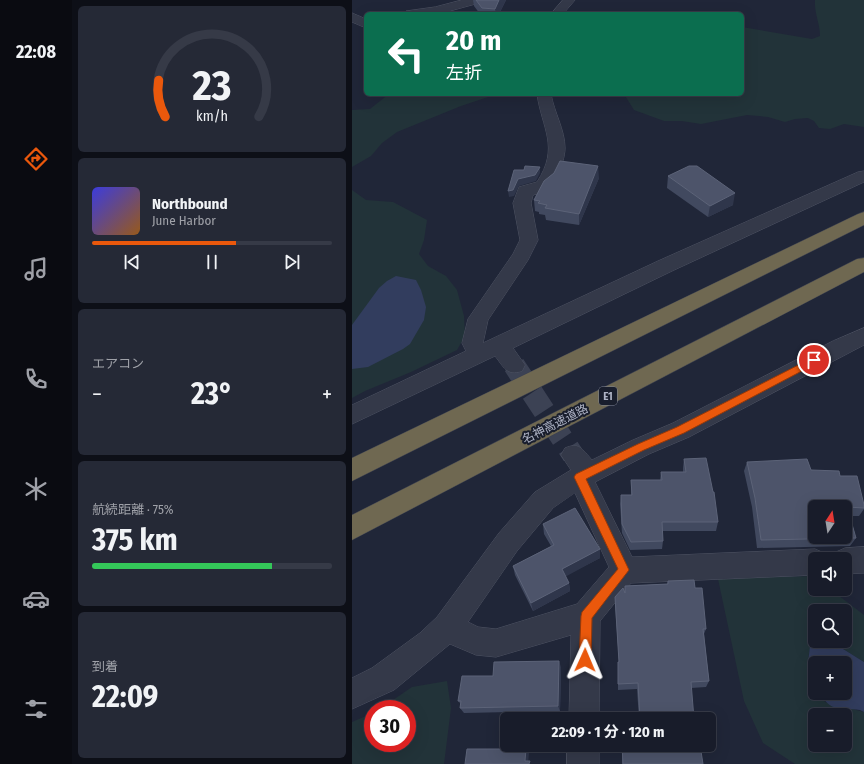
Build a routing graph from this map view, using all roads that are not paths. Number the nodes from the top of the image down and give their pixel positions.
1 (475, 0) edge
2 (479, 0) edge
3 (569, 0) edge
4 (427, 12) edge
5 (472, 12) edge
6 (559, 12) edge
7 (352, 17) edge
8 (364, 23) edge
9 (544, 96) edge
10 (864, 176) edge
11 (864, 218) edge
12 (864, 264) edge
13 (864, 336) edge
14 (499, 345) junction
15 (478, 355) junction
16 (514, 366) tunnel mouth
17 (352, 415) edge
18 (580, 468) junction
19 (352, 470) edge
20 (352, 528) edge
21 (864, 560) edge
22 (852, 561) edge
23 (808, 562) edge
24 (624, 570) junction
25 (586, 616) junction
26 (447, 627) junction
27 (352, 694) edge
28 (584, 712) edge
29 (583, 752) edge
30 (583, 764) edge

1 - 4 street
2 - 5 street
3 - 6 street
7 - 8 street
9 - 15 street
10 - 14 street
11 - 19 highway
12 - 20 highway, 名神高速道路 / E1
13 - 18 street
14 - 15 street
14 - 16 street
15 - 17 street
18 - 24 street
18 - 26 street
21 - 22 street
23 - 24 street
24 - 25 street
25 - 26 street
25 - 28 street
26 - 27 street
29 - 30 street

